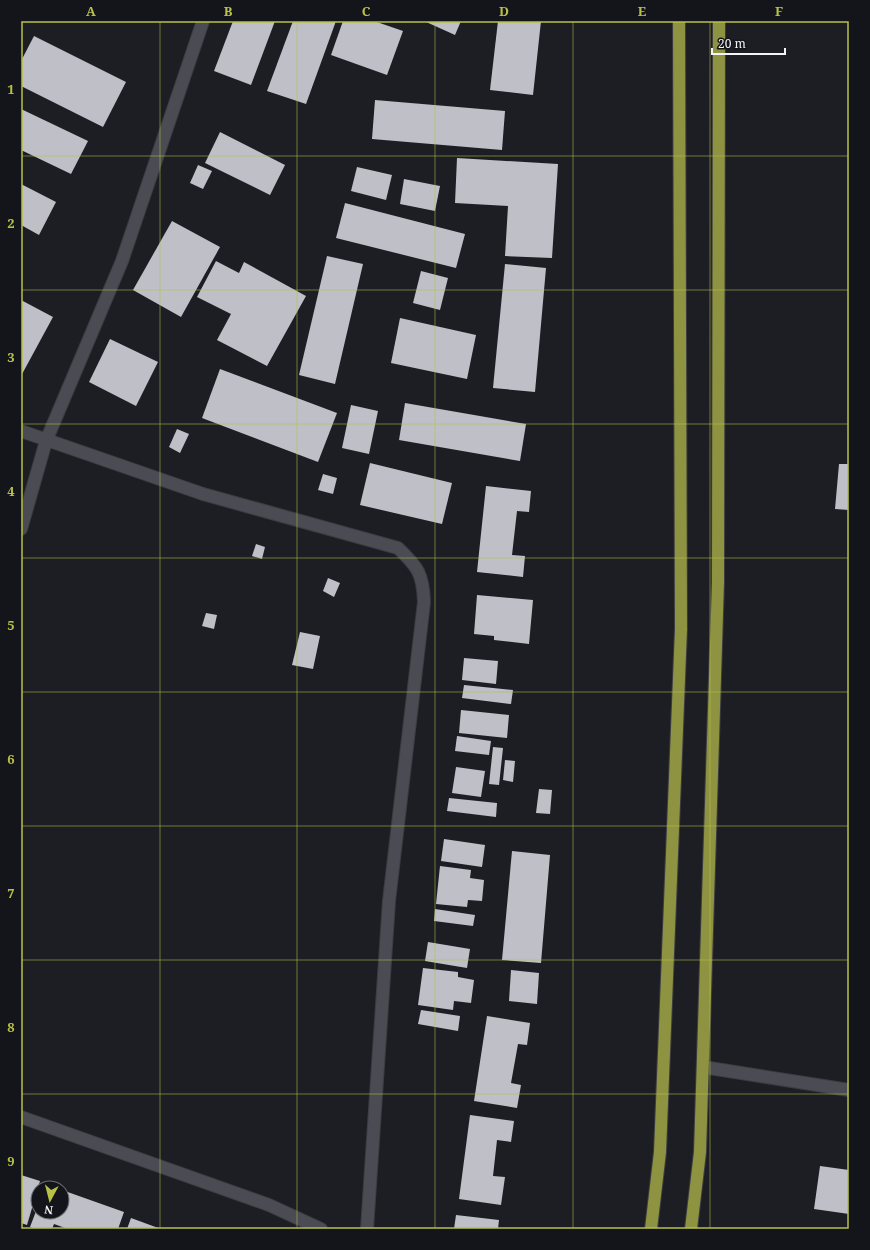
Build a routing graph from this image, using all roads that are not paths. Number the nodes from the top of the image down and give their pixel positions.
1 (203, 21) edge
2 (678, 21) edge
3 (719, 21) edge
4 (21, 431) edge
5 (46, 440) junction
6 (21, 530) edge
7 (703, 1067) junction
8 (849, 1090) edge
9 (21, 1117) edge
10 (321, 1229) edge
11 (367, 1229) edge
12 (651, 1229) edge
13 (691, 1229) edge

1 - 5 street
2 - 12 main road
3 - 7 main road
4 - 5 street
5 - 6 street
5 - 11 street
7 - 8 street
7 - 13 main road
9 - 10 street

